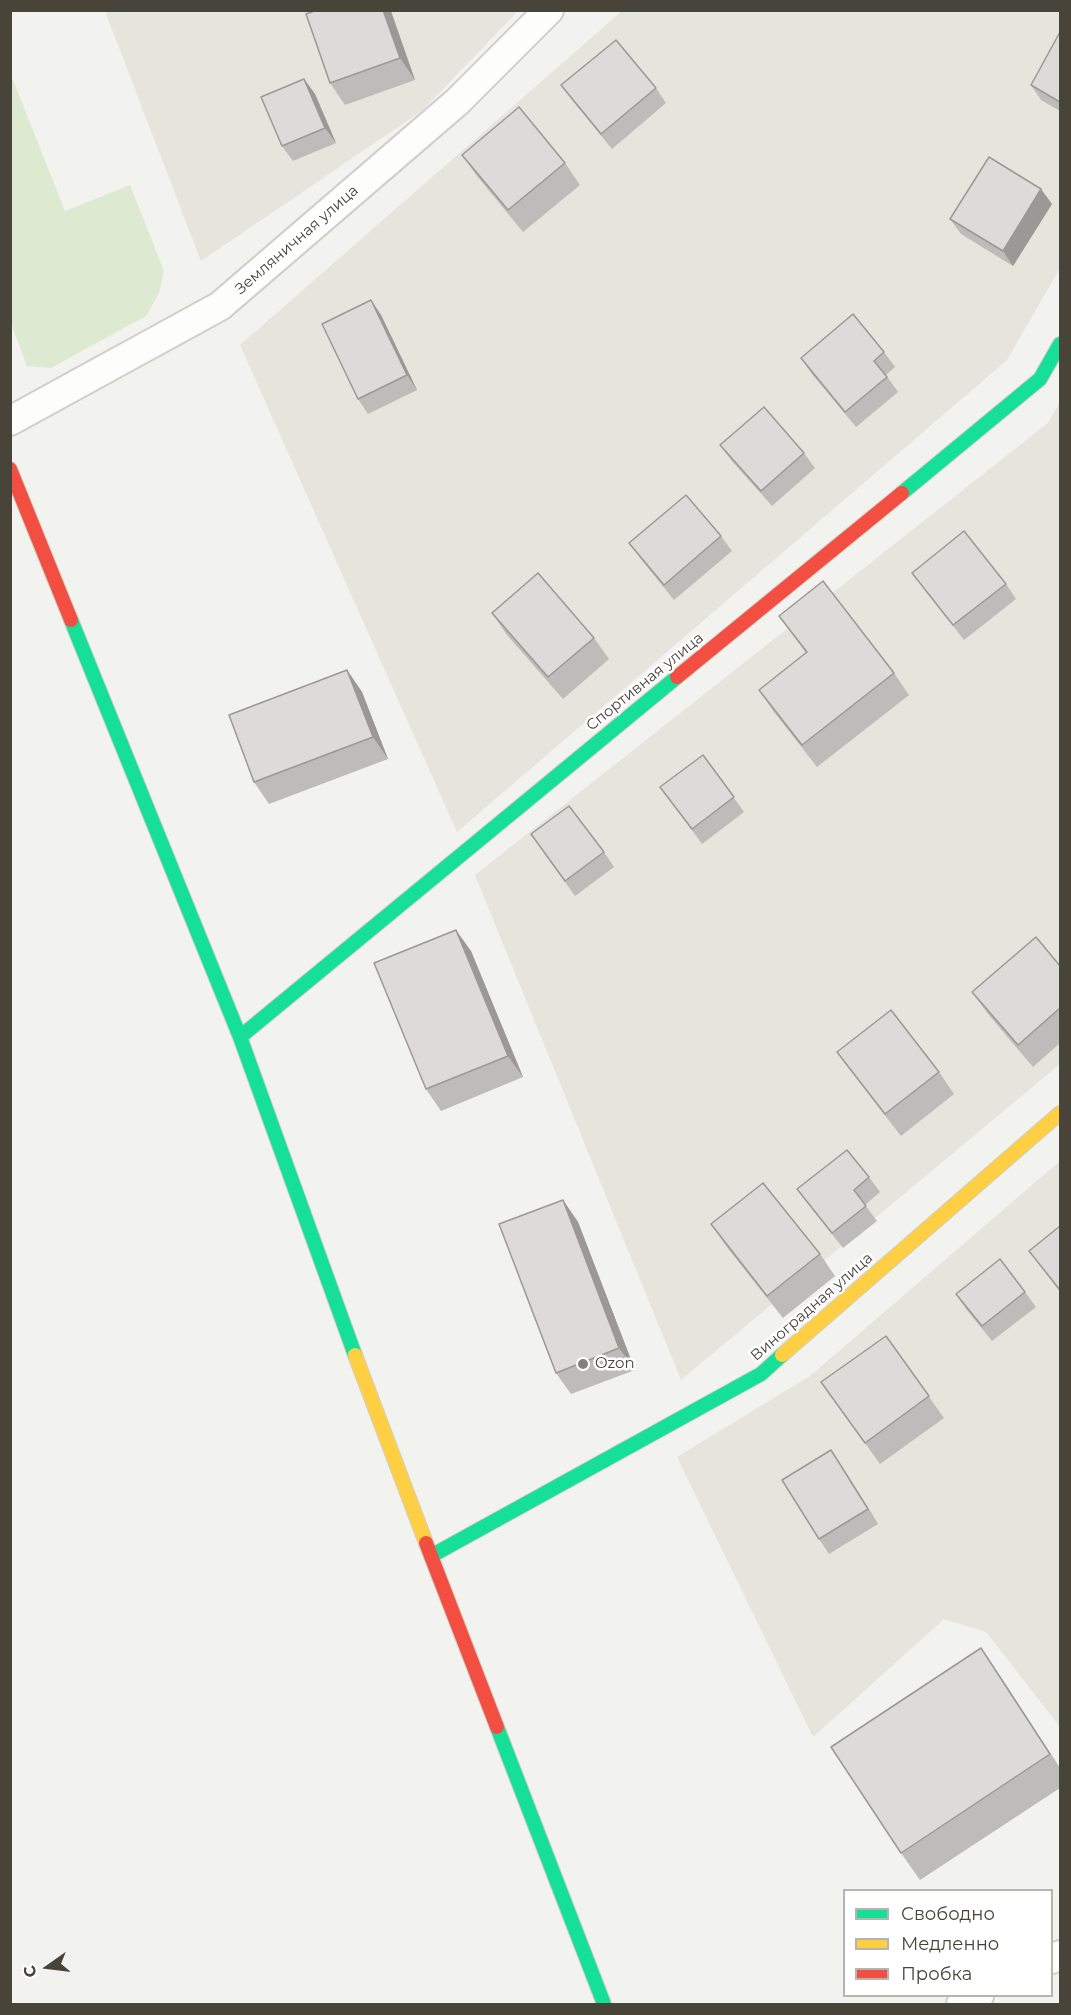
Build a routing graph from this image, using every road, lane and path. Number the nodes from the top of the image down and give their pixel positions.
1 (549, 10) edge
2 (1060, 344) edge
3 (10, 421) edge
4 (10, 469) edge
5 (240, 1037) junction
6 (1060, 1113) edge
7 (431, 1556) junction
8 (975, 1997) edge
9 (604, 2004) edge
10 (961, 2004) edge

1 - 3 street, Земляничная улица
2 - 5 street, Спортивная улица
4 - 5 street
5 - 7 street
6 - 7 street, Виноградная улица
7 - 9 street
8 - 10 street

